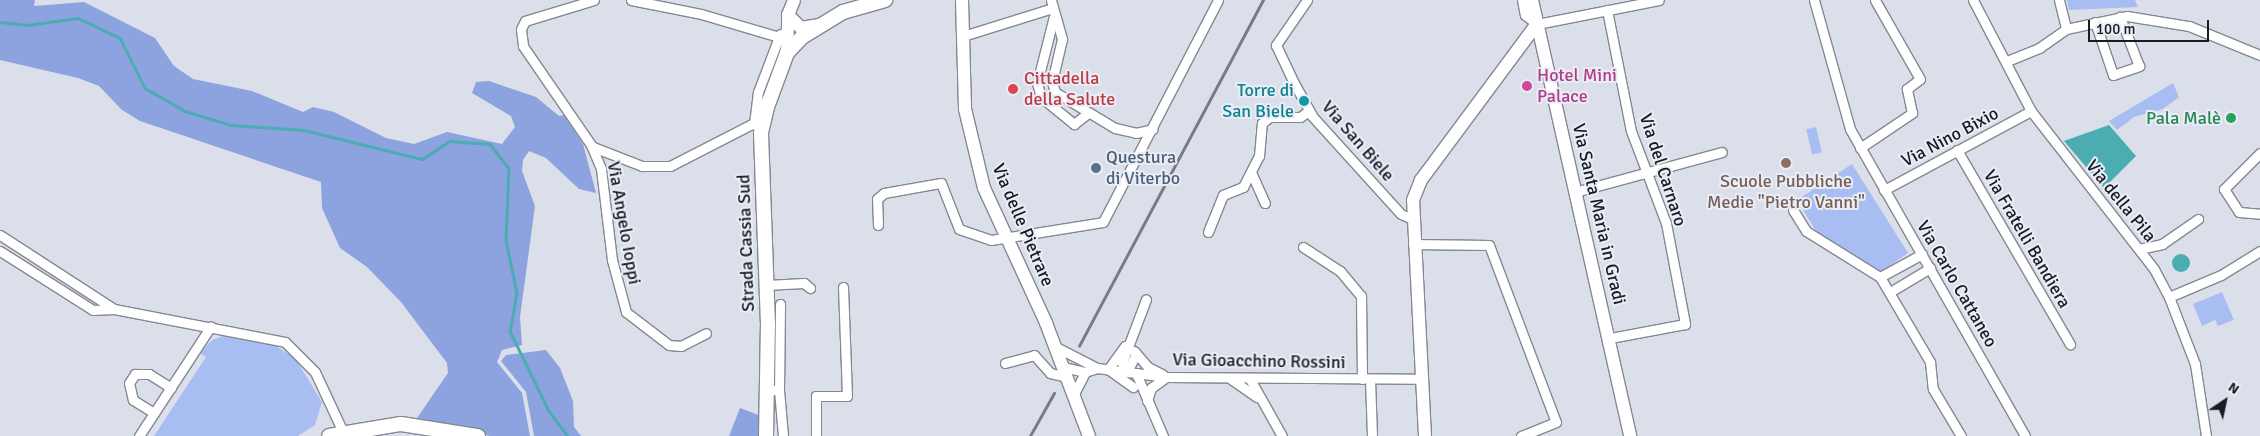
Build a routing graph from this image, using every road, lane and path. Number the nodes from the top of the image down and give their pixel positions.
1 (594, 0) edge
2 (631, 0) edge
3 (794, 0) edge
4 (885, 0) edge
5 (962, 0) edge
6 (1218, 0) edge
7 (1307, 0) edge
8 (1522, 0) edge
9 (1532, 0) edge
10 (1659, 0) edge
11 (1814, 0) edge
12 (1875, 0) edge
13 (1973, 0) edge
14 (2058, 0) edge
15 (661, 3) edge
16 (1053, 7) edge
17 (1607, 10) junction
18 (788, 15) junction
19 (2120, 17) junction
20 (2095, 22) junction
21 (1537, 24) junction
22 (818, 25) junction
23 (2066, 29) junction
24 (963, 36) junction
25 (779, 37) junction
26 (787, 53) junction
27 (2260, 55) edge
28 (2007, 61) junction
29 (1309, 111) junction
30 (2031, 112) junction
31 (1088, 113) junction
32 (758, 125) junction
33 (1153, 129) junction
34 (591, 145) junction
35 (1860, 148) junction
36 (1957, 150) junction
37 (1722, 152) dead end
38 (2260, 153) edge
39 (1251, 172) junction
40 (1648, 172) junction
41 (1884, 190) junction
42 (1574, 192) junction
43 (1265, 204) dead end
44 (1793, 210) dead end
45 (2260, 214) edge
46 (1412, 218) junction
47 (2198, 219) dead end
48 (878, 225) dead end
49 (1208, 232) dead end
50 (0, 235) edge
51 (1008, 239) junction
52 (1413, 244) junction
53 (1302, 247) dead end
54 (2138, 249) junction
55 (0, 251) edge
56 (2260, 251) edge
57 (1922, 254) junction
58 (1930, 268) junction
59 (1880, 277) junction
60 (766, 285) junction
61 (810, 285) dead end
62 (844, 286) dead end
63 (1890, 292) junction
64 (2169, 297) junction
65 (1146, 299) dead end
66 (780, 304) dead end
67 (114, 309) junction
68 (211, 326) junction
69 (706, 333) dead end
70 (1610, 338) junction
71 (1128, 341) junction
72 (2070, 344) dead end
73 (1056, 346) junction
74 (1136, 354) junction
75 (1005, 364) dead end
76 (1085, 368) junction
77 (1108, 369) junction
78 (1065, 372) junction
79 (1131, 373) junction
80 (1166, 377) junction
81 (1272, 379) junction
82 (1366, 379) junction
83 (1422, 379) junction
84 (1249, 384) junction
85 (1134, 387) junction
86 (171, 388) junction
87 (773, 390) junction
88 (1074, 398) junction
89 (1261, 400) junction
90 (1147, 401) junction
91 (811, 413) dead end
92 (154, 414) junction
93 (342, 430) junction
94 (375, 431) edge
95 (139, 436) edge
96 (328, 436) edge
97 (478, 436) edge
98 (766, 436) edge
99 (783, 436) edge
100 (811, 436) edge
101 (816, 436) edge
102 (1089, 436) edge
103 (1163, 436) edge
104 (1282, 436) edge
105 (1372, 436) edge
106 (1425, 436) edge
107 (1522, 436) edge
108 (1630, 436) edge
109 (1961, 436) edge
110 (2025, 436) edge
111 (2206, 436) edge

1 - 34 street, Via Angelo Ioppi
2 - 15 street
3 - 18 main road
4 - 22 main road
5 - 24 main road, Via delle Pietrare
6 - 33 street
7 - 29 street, Via San Biele
8 - 21 street
9 - 21 main road, Via Santa Maria in Gradi
10 - 17 street
11 - 35 street, Via Carlo Cattaneo
12 - 35 street
13 - 28 street, Via della Pila
14 - 23 street
15 - 25 street
16 - 24 street
16 - 31 street
16 - 31 street
17 - 21 street
17 - 40 street, Via del Carnaro
18 - 22 main road
18 - 25 street
18 - 26 main road
19 - 20 street
19 - 20 street
19 - 27 street
20 - 23 street
21 - 42 main road, Via Santa Maria in Gradi
21 - 46 main road
22 - 26 main road
23 - 28 street
24 - 51 main road, Via delle Pietrare
25 - 32 street
26 - 32 main road, Strada Cassia Sud
28 - 30 street, Via della Pila
29 - 39 street
29 - 46 street, Via San Biele
30 - 36 street, Via Nino Bixio
30 - 54 street, Via della Pila
31 - 33 street
32 - 34 street
32 - 60 main road, Strada Cassia Sud
33 - 51 street
34 - 69 street, Via Angelo Ioppi
35 - 41 street, Via Carlo Cattaneo
36 - 41 street, Via Nino Bixio
36 - 72 street, Via Fratelli Bandiera
37 - 40 street
38 - 45 street
39 - 43 street
39 - 49 street
40 - 42 street
40 - 70 street, Via del Carnaro
41 - 57 street, Via Carlo Cattaneo
42 - 70 main road, Via Santa Maria in Gradi
44 - 59 street
46 - 52 main road
47 - 54 street
48 - 51 street
50 - 67 street
51 - 73 main road, Via delle Pietrare
52 - 83 main road
52 - 107 street
53 - 82 street
54 - 64 street, Via della Pila
55 - 67 street
56 - 64 street
57 - 58 street, Via Carlo Cattaneo
57 - 59 street
58 - 63 street
58 - 110 street, Via Carlo Cattaneo
59 - 63 street
60 - 61 street
60 - 87 main road, Strada Cassia Sud
62 - 101 street
63 - 109 street
64 - 111 street, Via della Pila
65 - 71 street
66 - 87 street
67 - 68 street
68 - 86 street
68 - 93 street
70 - 108 main road, Via Santa Maria in Gradi
71 - 74 street
71 - 77 street
71 - 79 street
73 - 76 street
73 - 78 main road, Via delle Pietrare
74 - 79 street
74 - 80 street
75 - 78 street
76 - 77 street, Via Gioacchino Rossini
76 - 78 street
76 - 88 street
77 - 79 street, Via Gioacchino Rossini
77 - 85 street
78 - 88 main road, Via delle Pietrare
79 - 80 street, Via Gioacchino Rossini
79 - 85 street
79 - 90 street
80 - 84 street, Via Gioacchino Rossini
80 - 90 street
81 - 82 street, Via Gioacchino Rossini
81 - 84 street, Via Gioacchino Rossini
81 - 89 street
82 - 83 street, Via Gioacchino Rossini
82 - 105 street
83 - 106 main road
84 - 89 street
85 - 90 street
86 - 92 street
86 - 92 street
87 - 98 main road, Strada Cassia Sud
87 - 99 street
88 - 102 main road, Via delle Pietrare
89 - 104 street
90 - 103 street
91 - 100 street
92 - 95 street
93 - 94 main road
93 - 96 main road
94 - 97 main road

